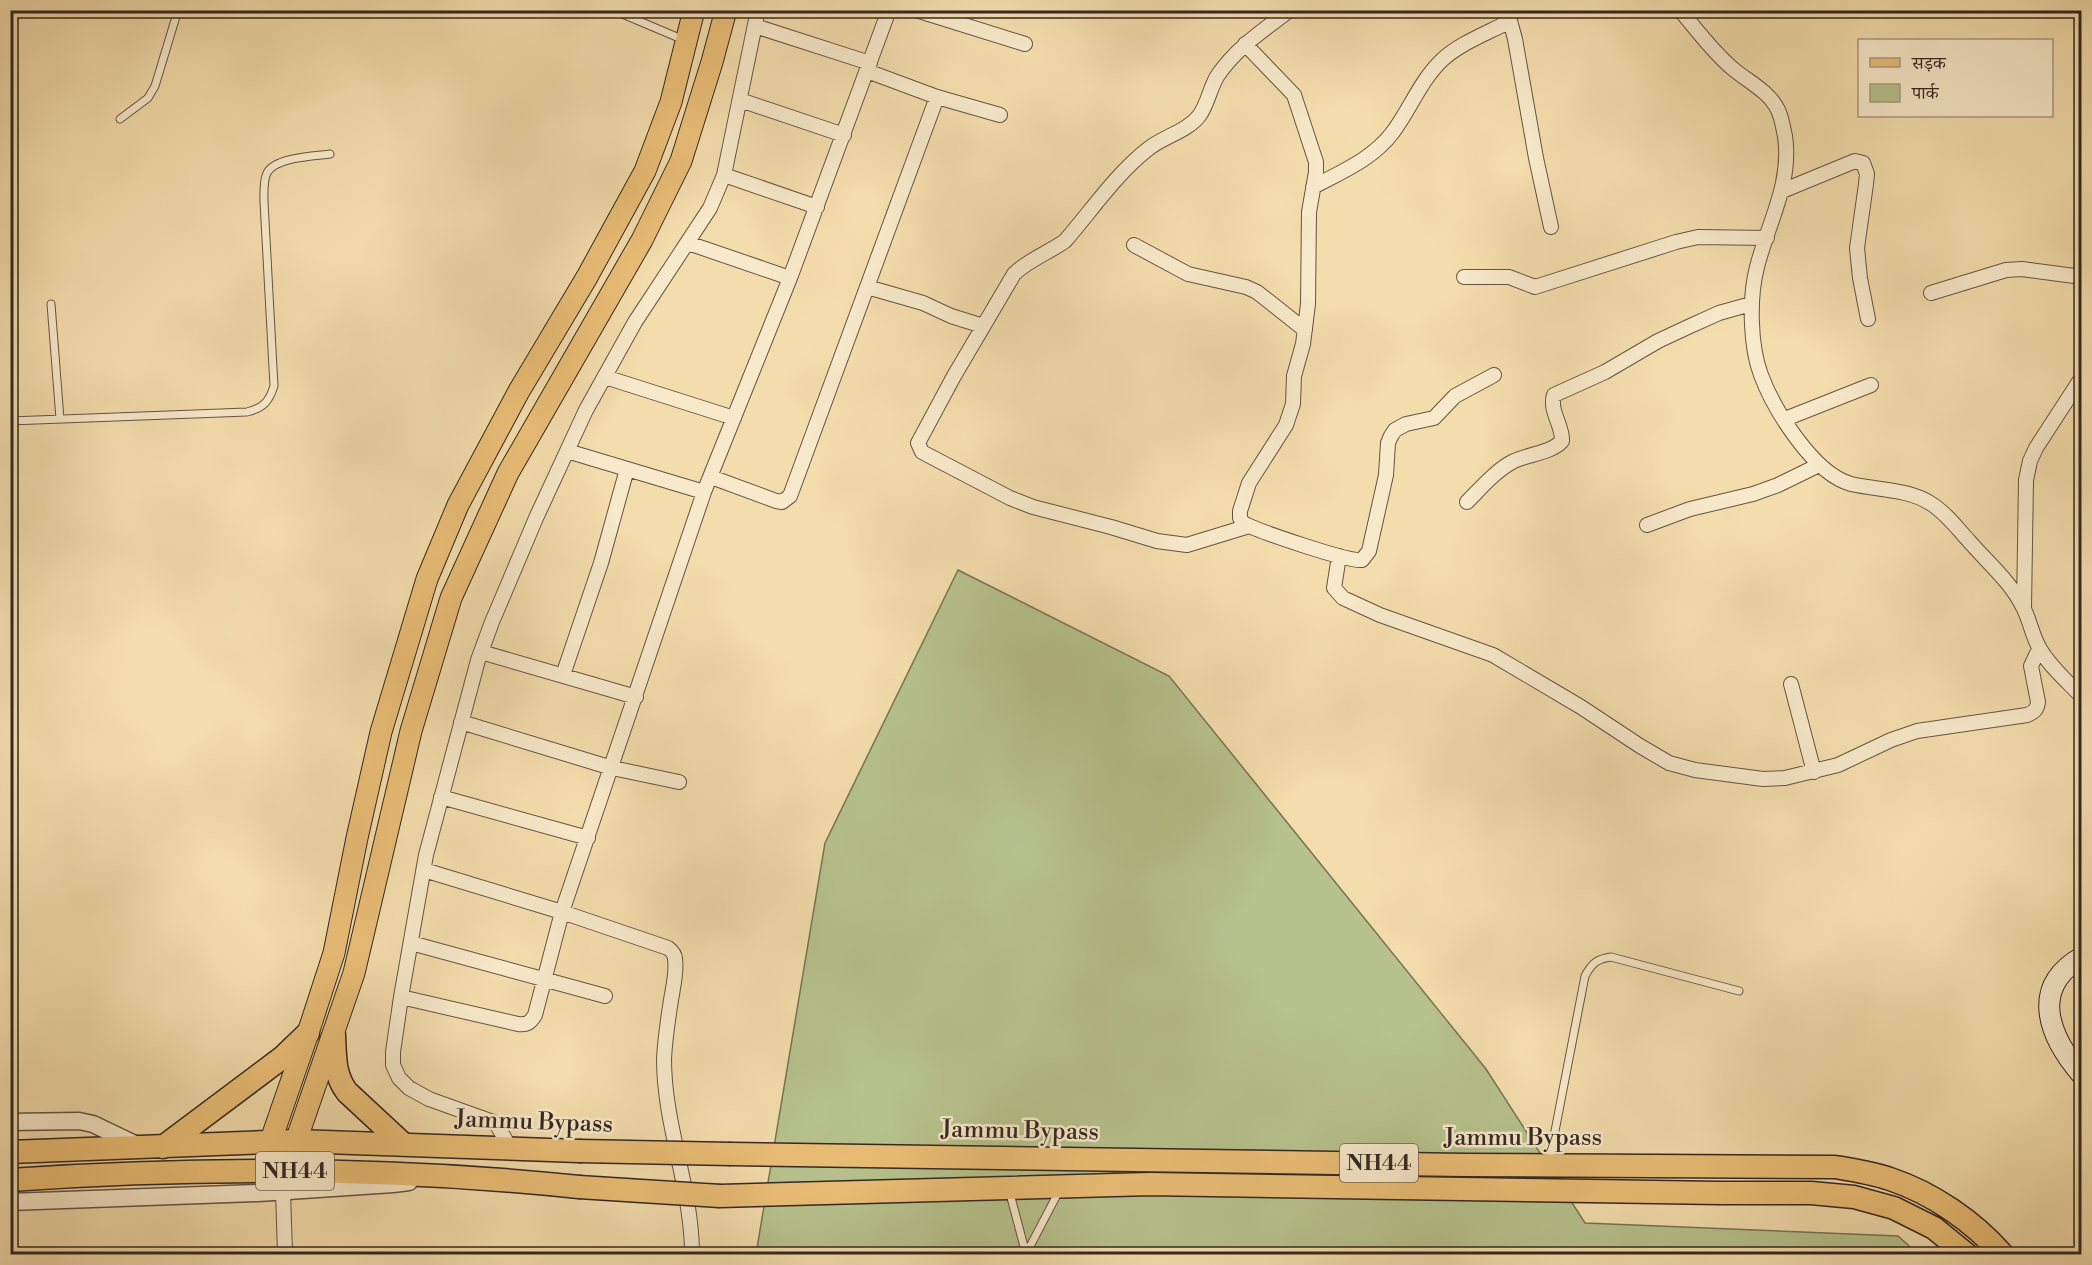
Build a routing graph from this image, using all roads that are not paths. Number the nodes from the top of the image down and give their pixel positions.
1 (178, 10) edge
2 (613, 10) edge
3 (694, 10) edge
4 (726, 10) edge
5 (758, 10) edge
6 (889, 10) edge
7 (916, 10) edge
8 (1290, 10) edge
9 (1680, 10) edge
10 (1509, 16) edge
11 (755, 26) junction
12 (686, 41) junction
13 (1026, 44) dead end
14 (1245, 44) junction
15 (868, 67) junction
16 (938, 97) junction
17 (740, 100) junction
18 (999, 116) dead end
19 (120, 119) dead end
20 (844, 135) junction
21 (330, 154) dead end
22 (724, 175) junction
23 (1313, 186) junction
24 (1782, 191) junction
25 (817, 207) junction
26 (1551, 227) dead end
27 (1767, 238) junction
28 (688, 243) junction
29 (1134, 244) dead end
30 (1464, 277) dead end
31 (2082, 277) edge
32 (790, 278) junction
33 (867, 287) junction
34 (1931, 293) dead end
35 (51, 304) dead end
36 (1751, 304) junction
37 (1868, 319) dead end
38 (978, 325) junction
39 (1305, 330) junction
40 (1494, 375) dead end
41 (605, 377) junction
42 (2082, 377) edge
43 (1871, 385) dead end
44 (734, 418) junction
45 (60, 419) junction
46 (1785, 420) junction
47 (10, 422) edge
48 (567, 451) junction
49 (1820, 465) junction
50 (627, 469) junction
51 (711, 477) junction
52 (704, 492) junction
53 (1467, 502) dead end
54 (1647, 525) dead end
55 (1249, 526) junction
56 (1339, 556) junction
57 (2024, 608) junction
58 (2039, 649) junction
59 (481, 652) junction
60 (563, 675) junction
61 (1791, 684) dead end
62 (636, 696) junction
63 (2082, 697) edge
64 (461, 722) junction
65 (612, 768) junction
66 (1814, 772) junction
67 (679, 782) dead end
68 (441, 797) junction
69 (588, 838) junction
70 (424, 870) junction
71 (562, 912) junction
72 (411, 943) junction
73 (2082, 957) edge
74 (544, 978) junction
75 (1739, 991) dead end
76 (605, 996) dead end
77 (401, 997) junction
78 (308, 1033) junction
79 (334, 1035) junction
80 (2082, 1075) edge
81 (10, 1122) edge
82 (296, 1141) junction
83 (270, 1143) junction
84 (403, 1143) junction
85 (154, 1148) junction
86 (510, 1148) junction
87 (10, 1152) edge
88 (1548, 1165) junction
89 (264, 1171) junction
90 (10, 1180) edge
91 (287, 1181) junction
92 (1061, 1186) junction
93 (1008, 1188) junction
94 (10, 1202) edge
95 (285, 1254) edge
96 (692, 1254) edge
97 (1026, 1254) edge
98 (1966, 1254) edge
99 (2002, 1254) edge

1 - 19 lane
2 - 12 lane
3 - 12 main road
4 - 79 main road
5 - 11 street
6 - 15 street
7 - 13 street
8 - 14 street
9 - 24 street
10 - 23 street
10 - 26 street
11 - 15 street
11 - 17 street
12 - 78 main road
14 - 23 street
14 - 38 street
15 - 16 street
15 - 20 street
16 - 18 street
16 - 33 street
17 - 20 street
17 - 22 street
20 - 25 street
21 - 45 lane
22 - 25 street
22 - 28 street
23 - 39 street
24 - 27 street
24 - 37 street
25 - 32 street
27 - 30 street
27 - 36 street
28 - 32 street
28 - 41 street
29 - 39 street
31 - 34 street
32 - 44 street
33 - 38 street
33 - 51 street
35 - 45 lane
36 - 46 street
36 - 53 street
38 - 55 street
39 - 55 street
40 - 56 street
41 - 44 street
41 - 48 street
42 - 57 street
43 - 46 street
44 - 51 street
45 - 47 lane
46 - 49 street
48 - 50 street
48 - 59 street
49 - 54 street
49 - 57 street
50 - 52 street
50 - 60 street
51 - 52 street
52 - 62 street
55 - 56 street
56 - 66 street
57 - 58 street
58 - 63 street
58 - 66 street
59 - 60 street
59 - 64 street
60 - 62 street
61 - 66 street
62 - 65 street
64 - 65 street
64 - 68 street
65 - 67 street
65 - 69 street
68 - 69 street
68 - 70 street
69 - 71 street
70 - 71 street
70 - 72 street
71 - 74 street
71 - 96 street
72 - 74 street
72 - 77 street
73 - 80 main road
74 - 76 street
74 - 77 street
75 - 88 lane
77 - 86 street
78 - 83 main road
78 - 85 highway
79 - 82 main road
79 - 84 highway
81 - 85 street
82 - 83 highway, Jammu Bypass / NH44
82 - 84 highway, Jammu Bypass / NH44
82 - 91 main road
83 - 85 highway, Jammu Bypass / NH44
83 - 89 main road
84 - 86 highway, Jammu Bypass / NH44
85 - 87 highway, Jammu Bypass / NH44
86 - 88 highway, Jammu Bypass / NH44, bridge
88 - 99 highway, Jammu Bypass / NH44
89 - 90 highway, Jammu Bypass / NH44
89 - 91 highway, Jammu Bypass / NH44
91 - 93 highway, Jammu Bypass / NH44, bridge
91 - 94 street
91 - 95 street
92 - 93 highway, Jammu Bypass / NH44
92 - 97 lane
92 - 98 highway, Jammu Bypass / NH44
93 - 97 lane

